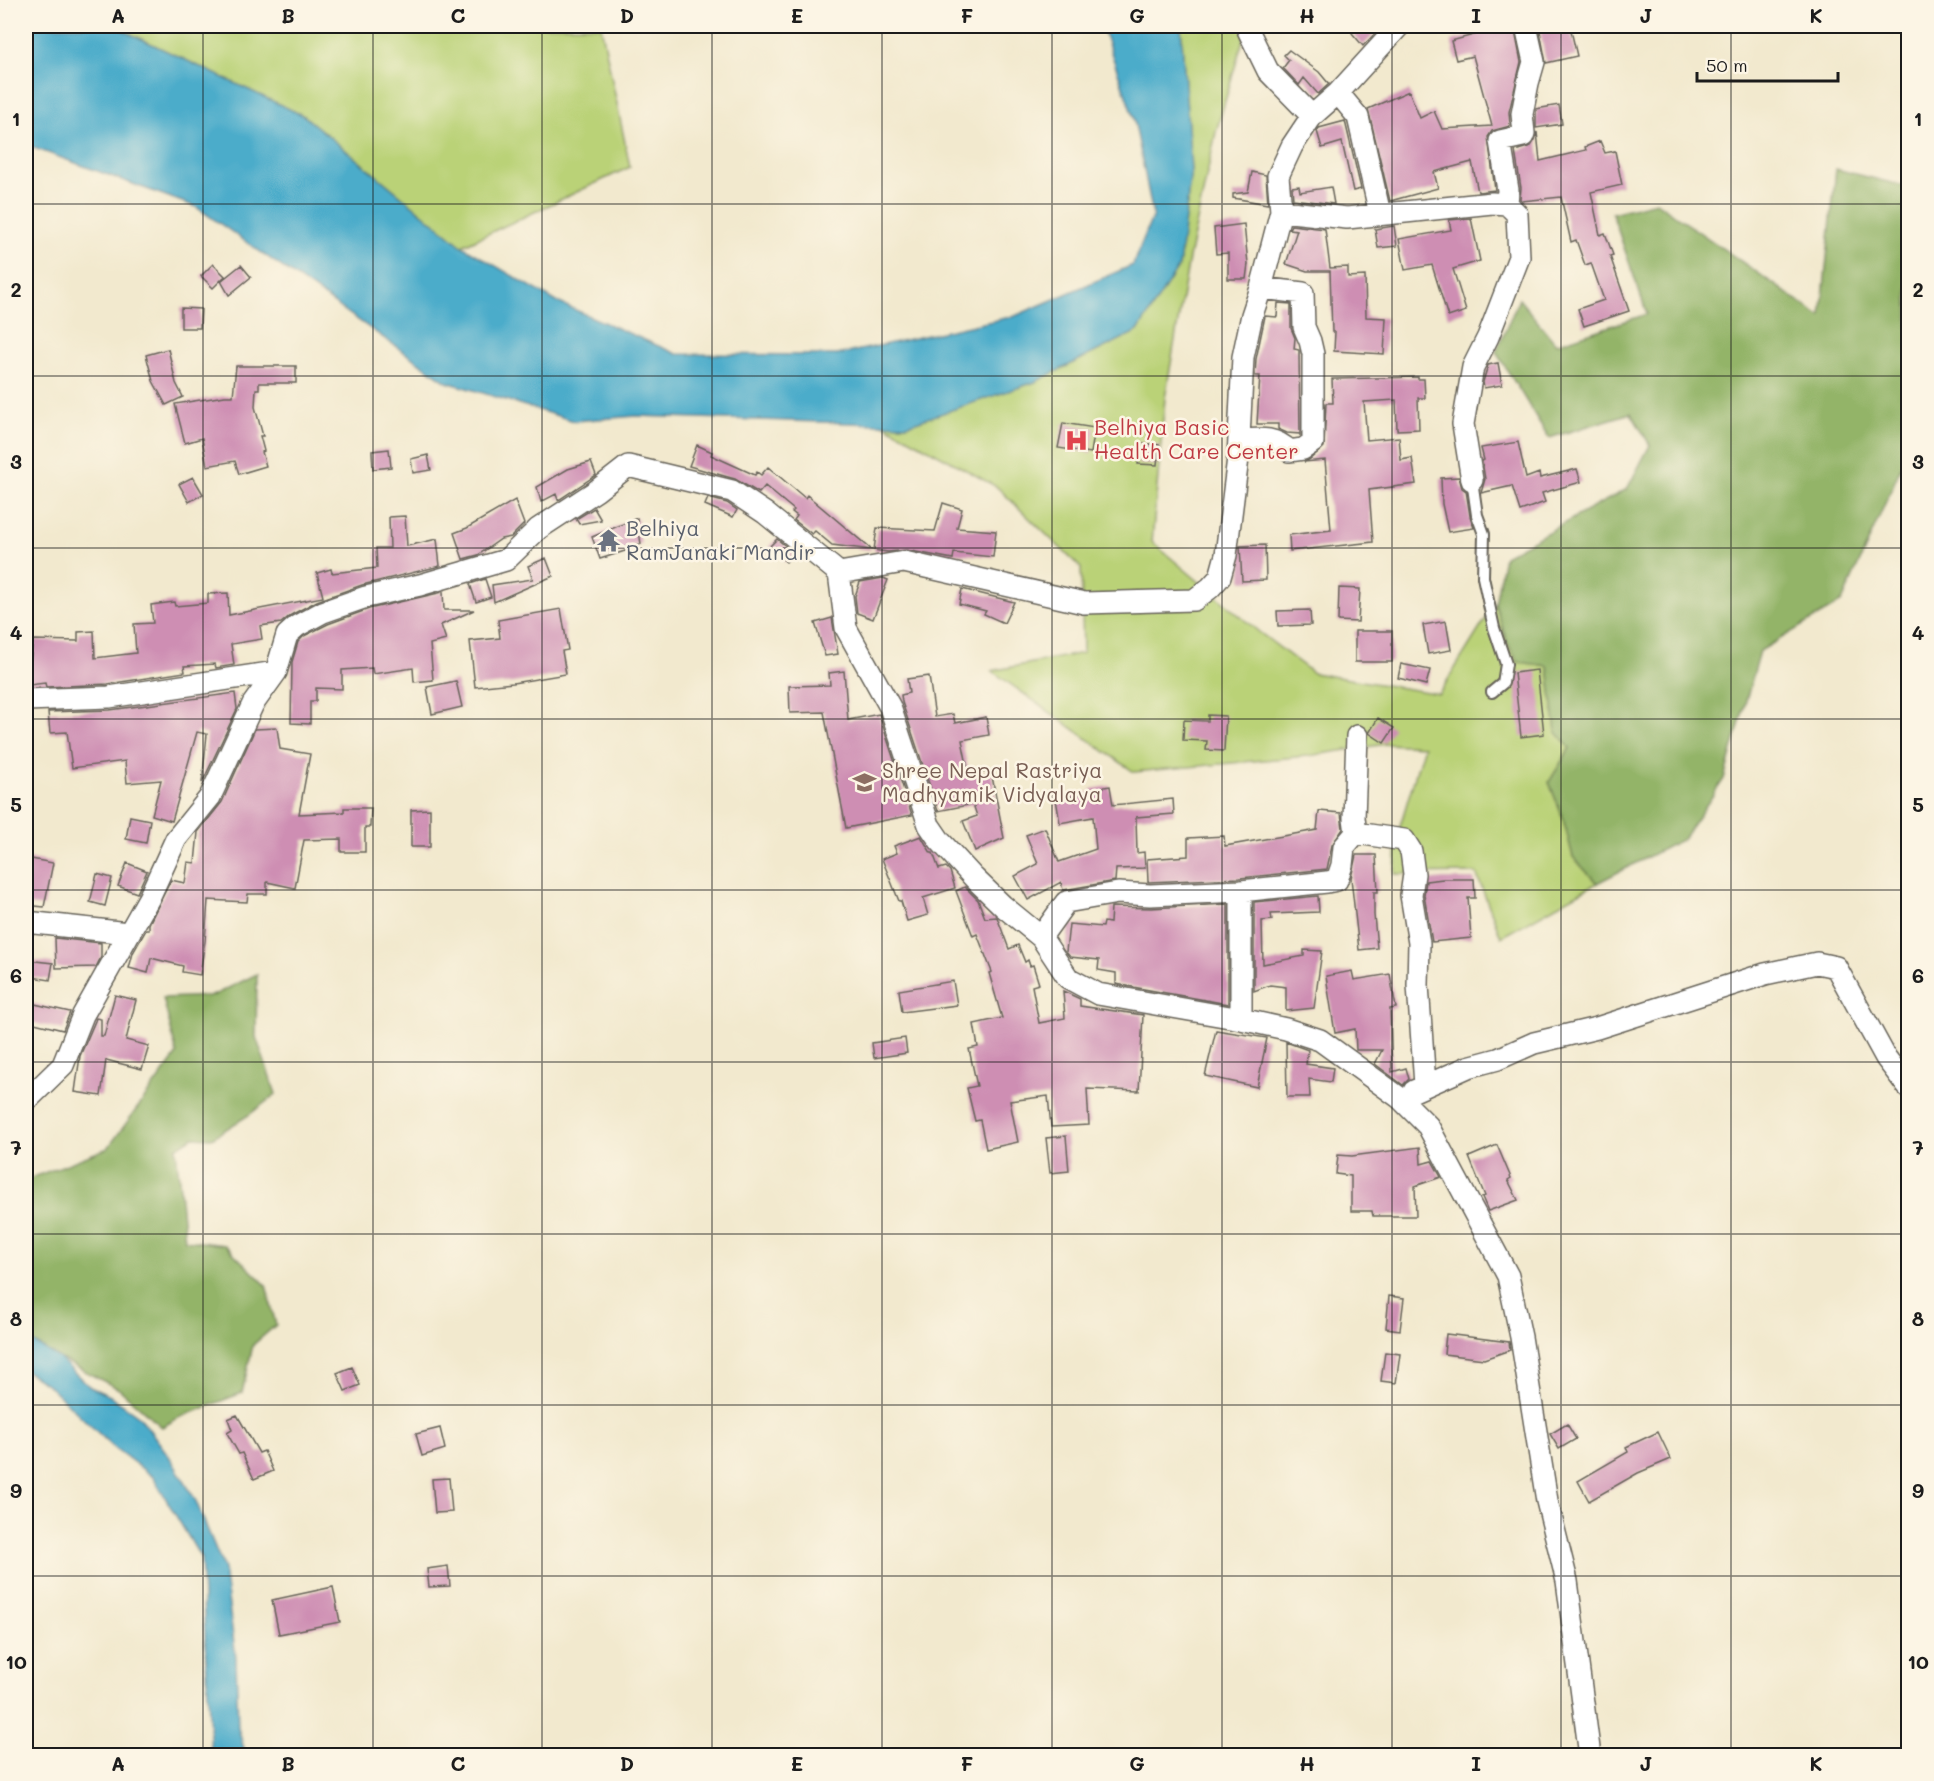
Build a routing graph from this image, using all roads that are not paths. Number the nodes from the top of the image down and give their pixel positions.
1 (1246, 26) edge
2 (1400, 26) edge
3 (1526, 26) edge
4 (1338, 93) junction
5 (1312, 116) junction
6 (1507, 204) junction
7 (1281, 211) junction
8 (1380, 214) junction
9 (1261, 288) junction
10 (1239, 440) junction
11 (1472, 480) joint
12 (839, 573) junction
13 (276, 672) junction
14 (1492, 692) dead end
15 (26, 700) edge
16 (1357, 736) dead end
17 (1356, 832) junction
18 (1241, 891) junction
19 (26, 922) edge
20 (128, 933) junction
21 (1041, 937) junction
22 (1241, 1019) junction
23 (1425, 1085) junction
24 (1908, 1087) edge
25 (1400, 1098) junction
26 (26, 1101) edge
27 (1590, 1755) edge

1 - 5 street
2 - 4 street
3 - 6 street
4 - 5 street
4 - 8 street
5 - 7 street
6 - 8 street
6 - 11 street
7 - 8 street
7 - 9 street
9 - 10 street
9 - 10 street
10 - 12 street
11 - 14 lane
12 - 13 street
12 - 21 street
13 - 15 street
13 - 20 street
16 - 17 street
17 - 18 street
17 - 23 street
18 - 21 street
18 - 22 street
19 - 20 street
20 - 26 street
21 - 22 street
22 - 25 street
23 - 24 street
23 - 25 street
25 - 27 street

